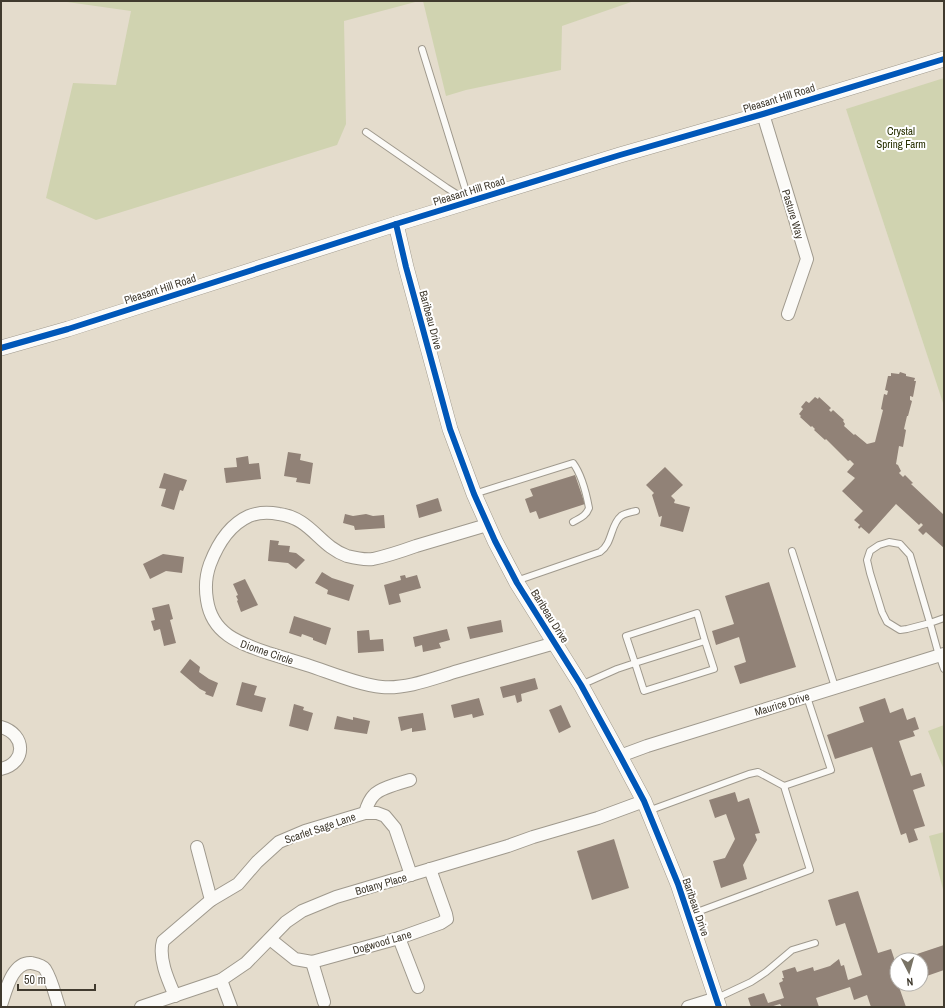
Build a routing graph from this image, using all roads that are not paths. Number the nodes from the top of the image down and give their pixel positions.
1 (422, 49) dead end
2 (944, 59) edge
3 (762, 114) junction
4 (366, 132) dead end
5 (469, 201) junction
6 (396, 224) junction
7 (788, 314) dead end
8 (1, 348) edge
9 (474, 494) junction
10 (636, 511) dead end
11 (573, 522) dead end
12 (487, 525) junction
13 (792, 551) dead end
14 (516, 580) junction
15 (944, 618) edge
16 (930, 623) junction
17 (705, 641) junction
18 (555, 643) junction
19 (942, 655) edge
20 (635, 663) junction
21 (944, 669) edge
22 (581, 685) junction
23 (835, 688) junction
24 (807, 697) junction
25 (1, 727) edge
26 (620, 756) junction
27 (1, 769) edge
28 (410, 780) dead end
29 (784, 786) junction
30 (646, 806) junction
31 (364, 812) junction
32 (197, 847) dead end
33 (430, 870) junction
34 (411, 875) junction
35 (211, 900) junction
36 (689, 915) junction
37 (399, 938) junction
38 (270, 939) junction
39 (815, 943) dead end
40 (312, 962) junction
41 (221, 980) junction
42 (418, 987) dead end
43 (175, 996) junction
44 (324, 1002) dead end
45 (718, 1003) edge
46 (1, 1005) edge
47 (58, 1007) edge
48 (141, 1007) edge
49 (231, 1007) edge
50 (688, 1007) edge

1 - 5 lane
2 - 3 street, Pleasant Hill Road
3 - 5 street, Pleasant Hill Road
3 - 7 street, Pasture Way
4 - 5 lane
5 - 6 street, Pleasant Hill Road
6 - 8 street, Pleasant Hill Road
6 - 9 street, Baribeau Drive
9 - 11 lane
9 - 12 street, Baribeau Drive
10 - 14 lane
12 - 14 street, Baribeau Drive
12 - 18 street, Dionne Circle
13 - 23 lane
14 - 18 street, Baribeau Drive
15 - 16 lane
16 - 16 lane
16 - 19 lane
17 - 20 lane
17 - 20 lane
17 - 20 lane
18 - 22 street, Baribeau Drive
19 - 21 lane
19 - 23 street, Maurice Drive
20 - 22 lane
22 - 26 street, Baribeau Drive
23 - 24 street, Maurice Drive
24 - 26 street, Maurice Drive
24 - 29 lane
25 - 27 street
26 - 30 street, Baribeau Drive
28 - 31 street
29 - 30 lane
29 - 36 lane
30 - 33 street, Botany Place
30 - 36 street, Baribeau Drive
31 - 34 street, Scarlet Sage Lane
31 - 35 street, Scarlet Sage Lane
32 - 35 street
33 - 34 street, Botany Place
33 - 37 street, Dogwood Lane
34 - 38 street, Botany Place
35 - 43 street, Scarlet Sage Lane
36 - 45 street, Baribeau Drive
37 - 40 street, Dogwood Lane
37 - 42 street
38 - 40 street, Dogwood Lane
38 - 41 street, Botany Place
39 - 45 lane
40 - 44 street
41 - 43 street, Botany Place
41 - 49 street
43 - 48 street, Botany Place
45 - 50 street
46 - 47 street

